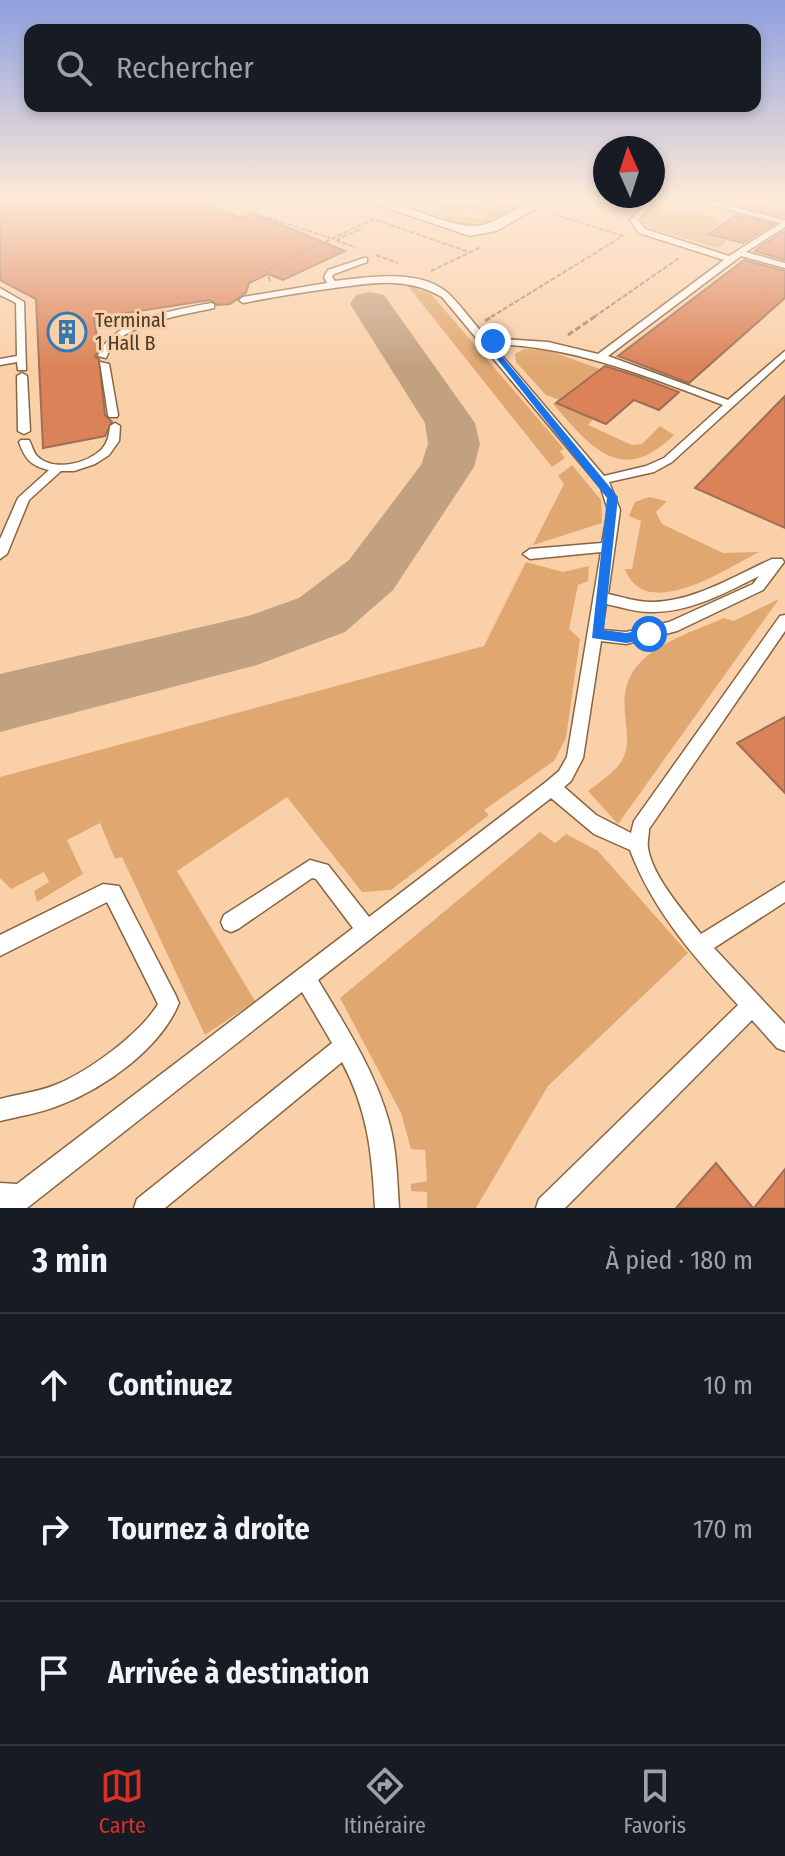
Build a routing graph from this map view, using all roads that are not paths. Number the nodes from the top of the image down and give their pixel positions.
1 (719, 255) edge
2 (736, 255) edge
3 (748, 255) edge
4 (730, 259) junction
5 (364, 260) dead end
6 (785, 266) edge
7 (333, 286) junction
8 (0, 291) edge
9 (243, 300) dead end
10 (211, 306) dead end
11 (488, 333) junction
12 (785, 354) edge
13 (602, 356) junction
14 (0, 362) edge
15 (22, 367) junction
16 (730, 404) junction
17 (58, 468) junction
18 (602, 480) junction
19 (609, 547) junction
20 (0, 554) edge
21 (530, 554) dead end
22 (781, 557) edge
23 (601, 598) junction
24 (785, 620) edge
25 (597, 635) junction
26 (552, 787) junction
27 (635, 843) junction
28 (785, 891) edge
29 (231, 922) dead end
30 (367, 930) junction
31 (0, 946) edge
32 (700, 946) junction
33 (305, 977) junction
34 (753, 1005) junction
35 (785, 1040) edge
36 (345, 1046) junction
37 (0, 1110) edge
38 (11, 1200) edge
39 (146, 1208) edge
40 (387, 1208) edge
41 (548, 1208) edge

1 - 4 lane
2 - 4 lane
3 - 6 lane
4 - 13 lane
5 - 7 lane
7 - 9 lane
7 - 11 lane
8 - 15 lane
10 - 17 lane
11 - 13 lane
11 - 18 lane
12 - 16 lane
13 - 16 lane
14 - 15 lane
15 - 17 lane
16 - 18 lane
17 - 20 lane
18 - 19 lane
19 - 21 lane
19 - 23 lane
22 - 23 lane
22 - 25 lane
23 - 25 lane
24 - 27 lane
25 - 26 lane
26 - 27 lane
26 - 30 lane
27 - 32 lane
28 - 32 lane
29 - 30 lane
30 - 33 lane
31 - 37 lane
32 - 34 lane
33 - 36 lane
33 - 38 lane
34 - 35 lane
34 - 41 lane
36 - 39 lane
36 - 40 lane

